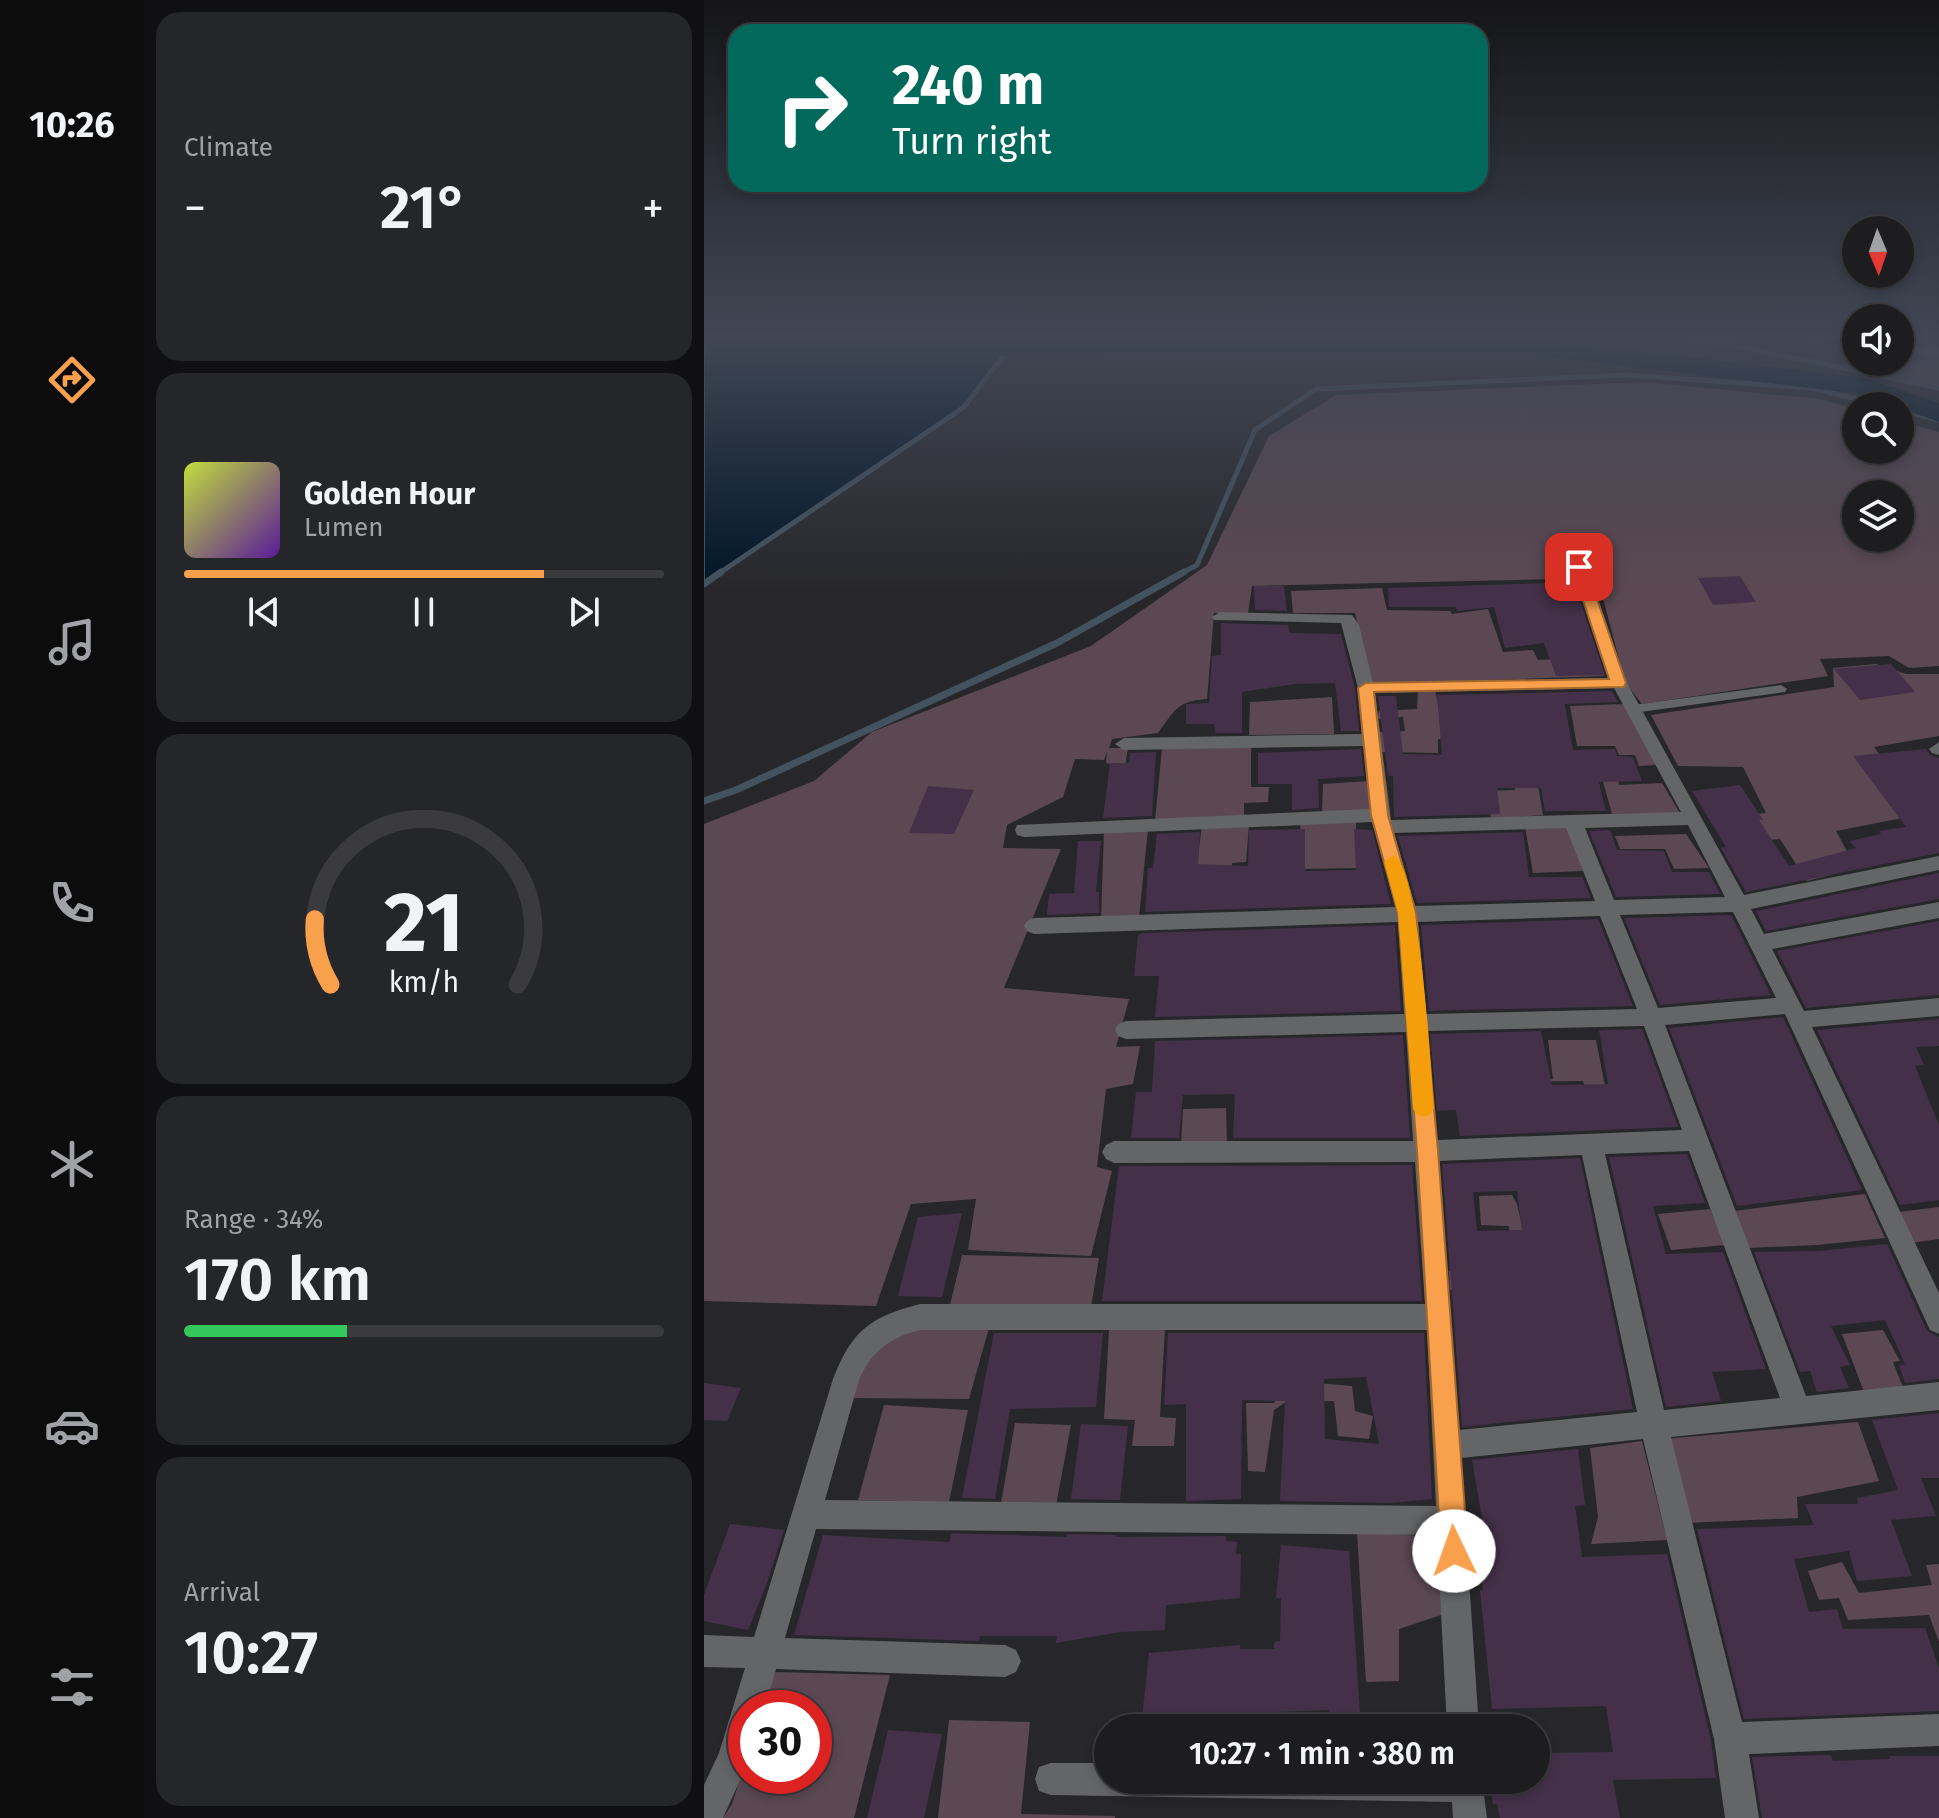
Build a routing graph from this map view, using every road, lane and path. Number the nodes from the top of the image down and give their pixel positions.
1 (1579, 567) dead end
2 (1220, 617) dead end
3 (1619, 683) junction
4 (1366, 688) junction
5 (1781, 689) dead end
6 (1633, 709) junction
7 (1372, 740) junction
8 (1124, 744) dead end
9 (1694, 818) junction
10 (1382, 821) junction
11 (1573, 822) junction
12 (1024, 830) dead end
13 (1939, 863) edge
14 (1738, 904) junction
15 (1608, 908) junction
16 (1939, 910) edge
17 (1407, 913) junction
18 (1034, 926) dead end
19 (1759, 943) junction
20 (1939, 1007) edge
21 (1794, 1013) junction
22 (1651, 1017) junction
23 (1416, 1024) junction
24 (1126, 1030) dead end
25 (1697, 1140) junction
26 (1591, 1144) junction
27 (1428, 1151) junction
28 (1114, 1152) dead end
29 (1439, 1317) junction
30 (1939, 1321) edge
31 (1939, 1396) edge
32 (1799, 1412) junction
33 (1654, 1426) junction
34 (1448, 1445) junction
35 (806, 1514) junction
36 (1453, 1521) junction
37 (704, 1651) edge
38 (766, 1654) junction
39 (1005, 1661) dead end
40 (755, 1690) edge
41 (1462, 1714) edge
42 (1939, 1730) edge
43 (1730, 1739) junction
44 (728, 1770) edge
45 (1051, 1779) dead end
46 (1467, 1795) edge
47 (706, 1818) edge
48 (1742, 1818) edge

1 - 3 street
2 - 4 street
3 - 4 street
3 - 6 street
4 - 7 street
5 - 6 lane
6 - 9 street
7 - 8 street
7 - 10 street
9 - 11 street
9 - 14 street
10 - 11 street
10 - 12 street
10 - 17 street
11 - 15 street
13 - 14 street
14 - 15 street
14 - 19 street
15 - 17 street
15 - 22 street
16 - 19 street
17 - 18 street
17 - 23 street
19 - 21 street
20 - 21 street
21 - 22 street
21 - 30 street
22 - 23 street
22 - 25 street
23 - 24 street
23 - 27 street
25 - 26 street
25 - 32 street
26 - 27 street
26 - 33 street
27 - 28 street
27 - 29 street
29 - 34 street
29 - 35 street
31 - 32 street
32 - 33 street
33 - 34 street
33 - 43 street
34 - 36 street
35 - 36 street
35 - 38 street
36 - 41 street
37 - 38 street
38 - 39 street
38 - 40 street
42 - 43 street
43 - 48 street
44 - 47 street
45 - 46 street

